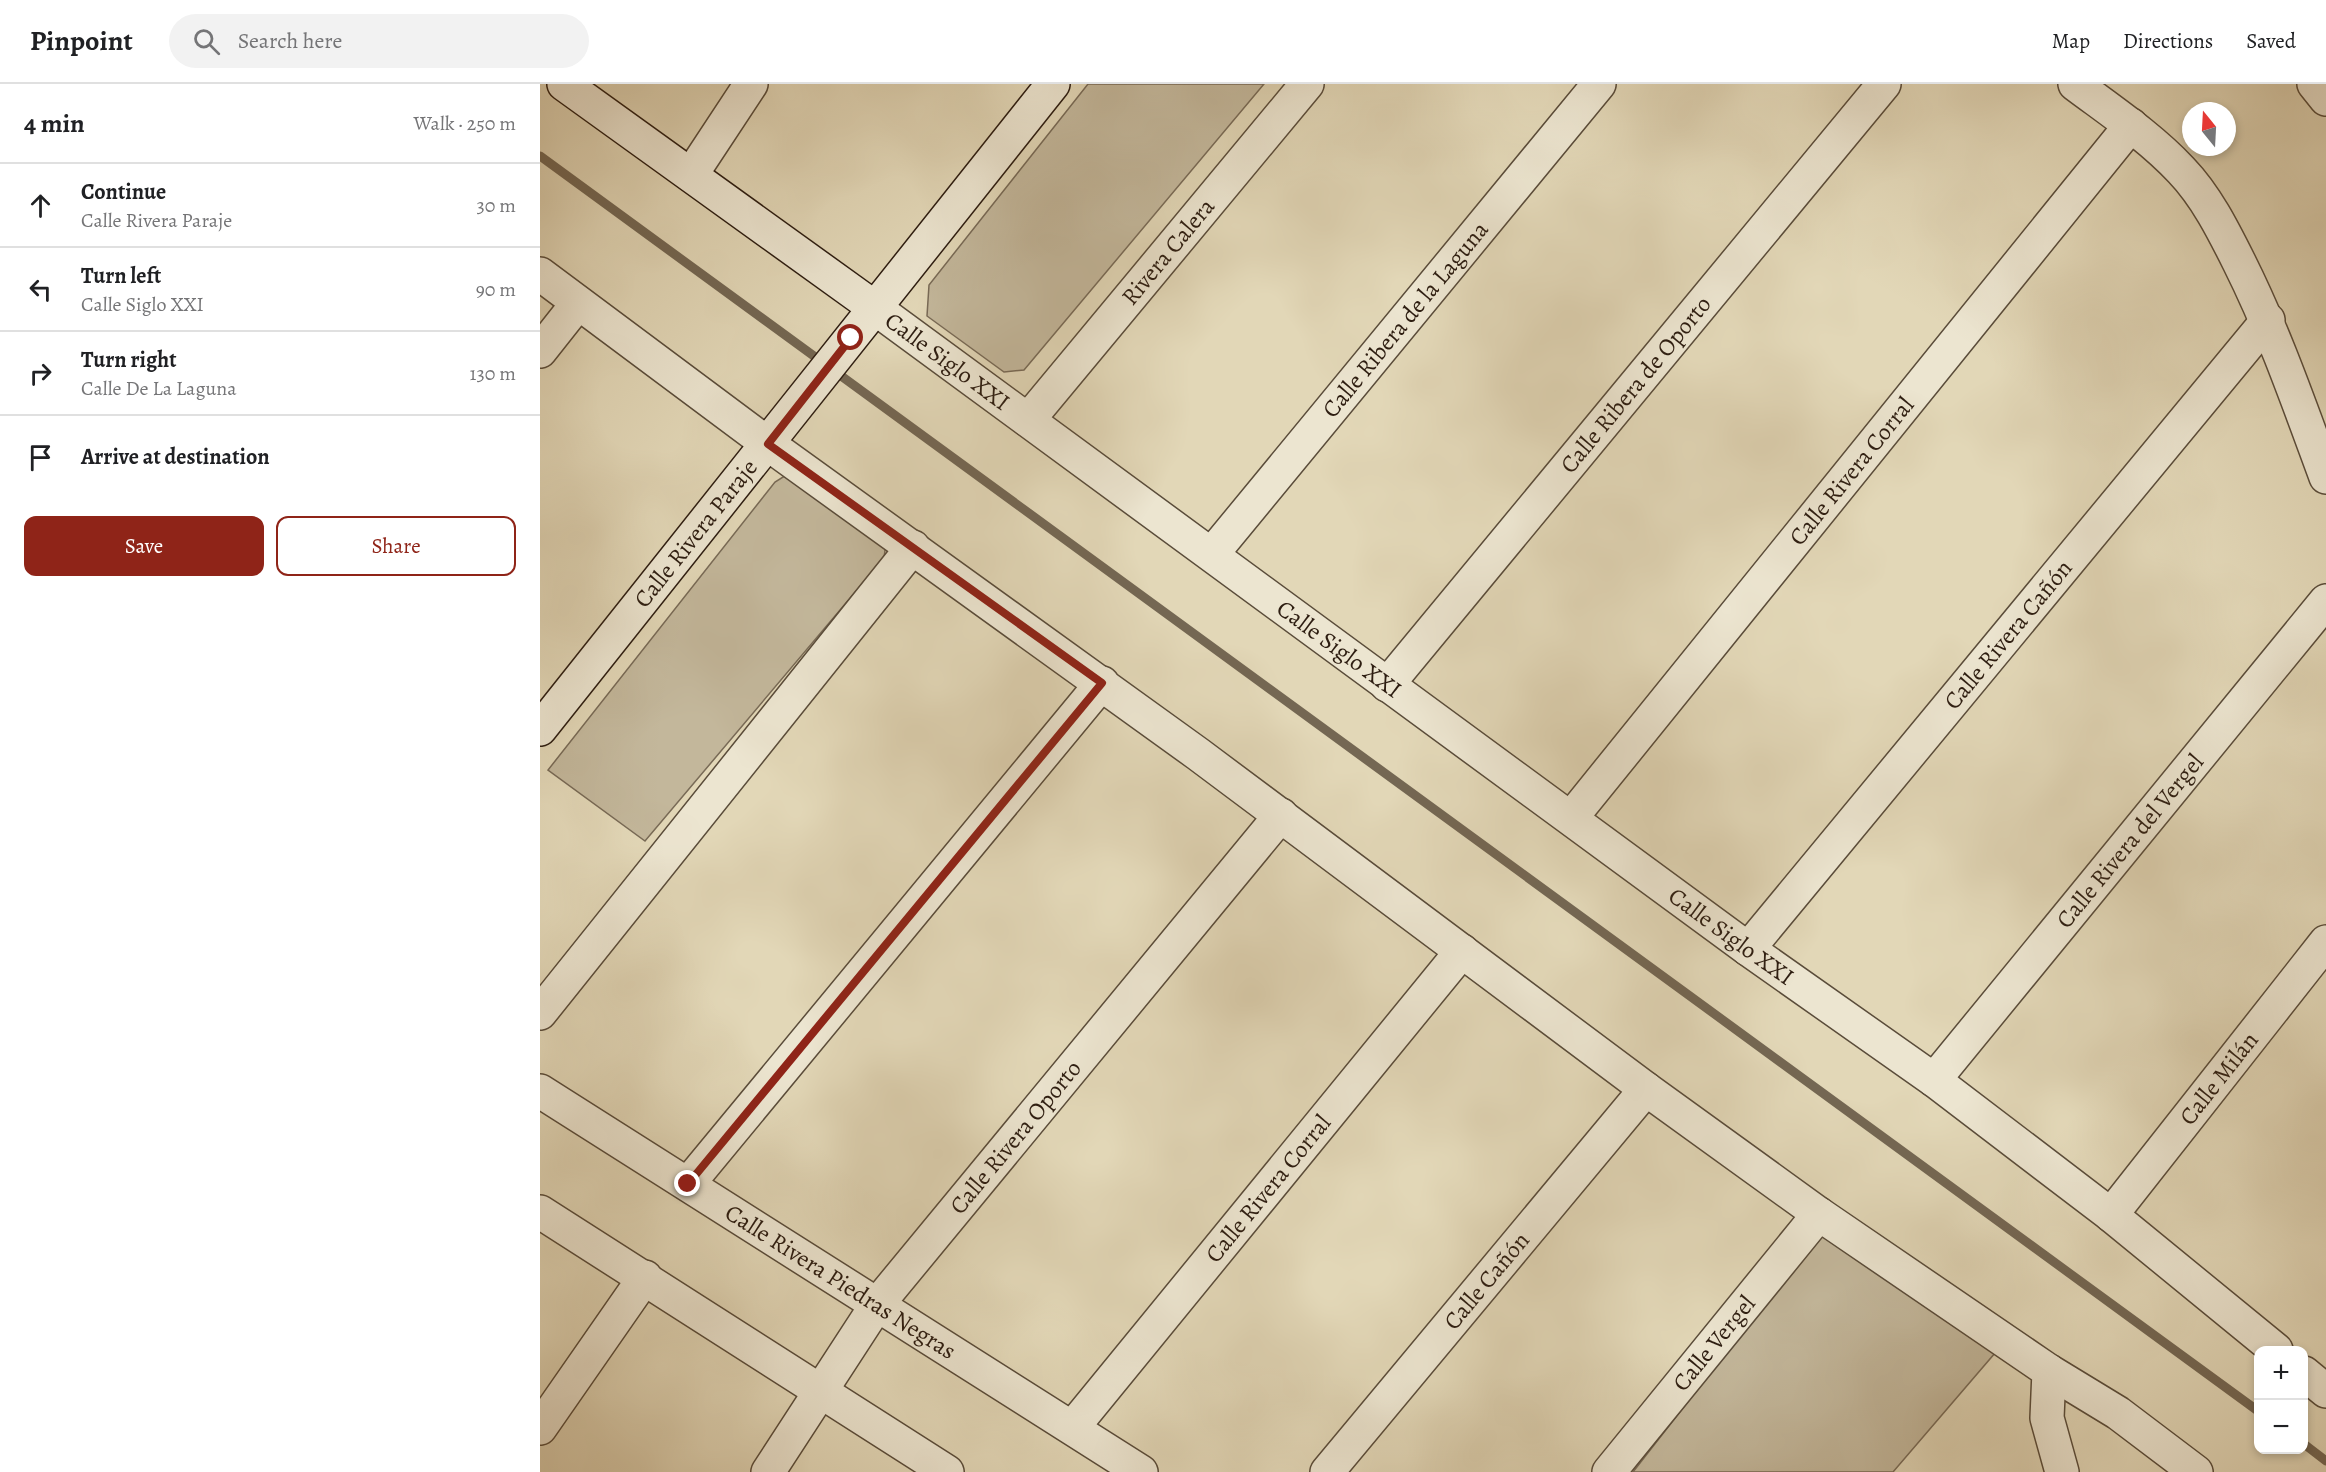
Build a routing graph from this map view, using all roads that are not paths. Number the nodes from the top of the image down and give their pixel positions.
1 (564, 84) edge
2 (751, 84) edge
3 (1053, 84) edge
4 (1307, 84) edge
5 (1599, 84) edge
6 (1884, 84) edge
7 (2314, 84) edge
8 (2088, 88) edge
9 (2326, 99) edge
10 (2131, 125) junction
11 (691, 175) junction
12 (540, 274) edge
13 (578, 303) junction
14 (875, 308) junction
15 (2268, 320) junction
16 (540, 351) edge
17 (1028, 420) junction
18 (768, 444) junction
19 (2326, 477) edge
20 (913, 547) junction
21 (1212, 554) junction
22 (2326, 600) edge
23 (1102, 683) junction
24 (1387, 685) junction
25 (540, 729) edge
26 (1281, 815) junction
27 (1571, 818) junction
28 (2326, 942) edge
29 (1748, 949) junction
30 (1462, 951) junction
31 (540, 1013) edge
32 (1934, 1080) junction
33 (1646, 1089) junction
34 (540, 1091) edge
35 (688, 1184) junction
36 (540, 1212) edge
37 (1819, 1214) junction
38 (2111, 1215) junction
39 (645, 1277) junction
40 (876, 1306) junction
41 (2271, 1346) edge
42 (2049, 1371) junction
43 (2308, 1376) edge
44 (821, 1391) junction
45 (2326, 1392) edge
46 (1073, 1427) junction
47 (540, 1428) edge
48 (768, 1472) edge
49 (947, 1472) edge
50 (1141, 1472) edge
51 (1327, 1472) edge
52 (1609, 1472) edge
53 (2062, 1472) edge
54 (2196, 1472) edge

1 - 11 street, Calle Siglo XXI
2 - 11 street
3 - 14 street, Calle Rivera Paraje
4 - 17 street, Rivera Calera
5 - 21 street, Calle Ribera de la Laguna
6 - 24 street, Calle Ribera de Oporto
7 - 9 street
8 - 10 street
10 - 15 street
10 - 27 street, Calle Rivera Corral
11 - 14 street, Calle Siglo XXI
12 - 13 street
13 - 16 street
13 - 18 street
14 - 17 street, Calle Siglo XXI
14 - 18 street, Calle Rivera Paraje
15 - 19 street
15 - 29 street, Calle Rivera Cañón
17 - 21 street, Calle Siglo XXI
18 - 20 street
18 - 25 street, Calle Rivera Paraje
20 - 23 street
20 - 31 street
21 - 24 street, Calle Siglo XXI
22 - 32 street, Calle Rivera del Vergel
23 - 26 street
23 - 35 street
24 - 27 street, Calle Siglo XXI
26 - 30 street
26 - 40 street, Calle Rivera Oporto
27 - 29 street, Calle Siglo XXI
28 - 38 street, Calle Milán
29 - 32 street, Calle Siglo XXI
30 - 33 street
30 - 46 street, Calle Rivera Corral
32 - 38 street, Calle Siglo XXI
33 - 37 street
33 - 51 street, Calle Cañón
34 - 35 street, Calle Rivera Piedras Negras
35 - 40 street, Calle Rivera Piedras Negras
36 - 39 street
37 - 42 street
37 - 52 street, Calle Vergel
38 - 41 street, Calle Siglo XXI
39 - 44 street
39 - 47 street
40 - 44 street, Calle Rivera Oporto
40 - 46 street, Calle Rivera Piedras Negras
42 - 53 street
42 - 54 street
43 - 45 street
44 - 48 street, Calle Rivera Oporto
44 - 49 street
46 - 50 street, Calle Rivera Piedras Negras

